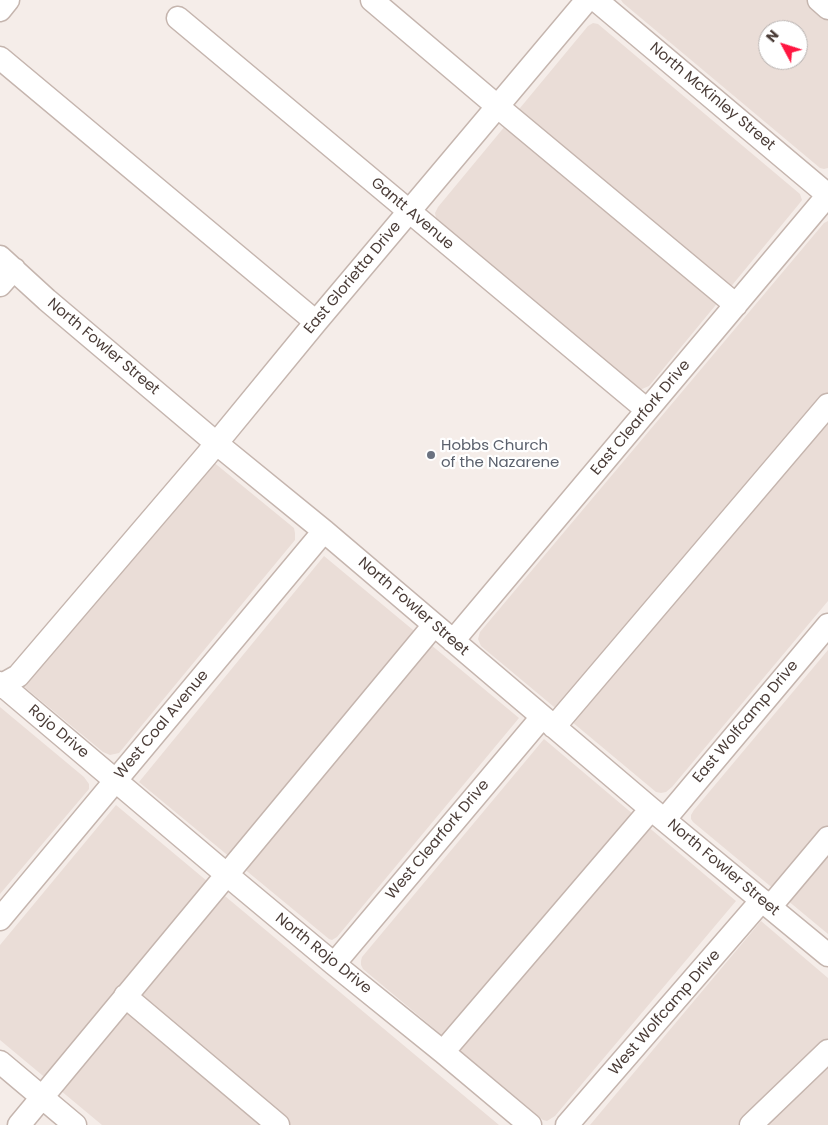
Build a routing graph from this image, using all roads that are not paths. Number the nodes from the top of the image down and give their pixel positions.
1 (8, 0) edge
2 (372, 0) edge
3 (587, 0) edge
4 (596, 0) edge
5 (819, 0) edge
6 (828, 8) edge
7 (0, 10) edge
8 (178, 18) dead end
9 (0, 58) edge
10 (498, 106) junction
11 (828, 195) edge
12 (409, 211) junction
13 (5, 270) edge
14 (736, 304) junction
15 (316, 322) junction
16 (828, 405) edge
17 (647, 410) junction
18 (216, 443) junction
19 (324, 531) junction
20 (434, 625) junction
21 (828, 626) edge
22 (453, 641) junction
23 (1, 685) edge
24 (548, 722) junction
25 (116, 781) junction
26 (658, 814) junction
27 (828, 838) edge
28 (226, 874) junction
29 (766, 903) junction
30 (0, 919) edge
31 (828, 955) edge
32 (334, 964) junction
33 (125, 996) junction
34 (828, 1051) edge
35 (444, 1052) junction
36 (0, 1062) edge
37 (42, 1098) junction
38 (19, 1125) edge
39 (75, 1125) edge
40 (278, 1125) edge
41 (530, 1125) edge
42 (567, 1125) edge
43 (751, 1125) edge

1 - 7 street
2 - 10 street
3 - 10 street, East Glorietta Drive
4 - 11 street, North McKinley Street
5 - 6 street
8 - 12 street, Gantt Avenue
9 - 15 street
10 - 12 street, East Glorietta Drive
10 - 14 street
11 - 14 street, East Clearfork Drive
12 - 15 street, East Glorietta Drive
12 - 17 street, Gantt Avenue
13 - 18 street, North Fowler Street
14 - 17 street, East Clearfork Drive
15 - 18 street, East Glorietta Drive
16 - 24 street, West Clearfork Drive
17 - 22 street, East Clearfork Drive
18 - 19 street, North Fowler Street
18 - 23 street, East Glorietta Drive
19 - 20 street, North Fowler Street
19 - 25 street, West Coal Avenue
20 - 22 street, North Fowler Street
20 - 28 street
21 - 26 street, East Wolfcamp Drive
22 - 24 street, North Fowler Street
23 - 25 street, Rojo Drive
24 - 26 street, North Fowler Street
24 - 32 street, West Clearfork Drive
25 - 28 street, North Rojo Drive
25 - 30 street, West Coal Avenue
26 - 29 street, North Fowler Street
26 - 35 street, East Wolfcamp Drive
27 - 29 street, West Wolfcamp Drive
28 - 32 street, North Rojo Drive
28 - 33 street
29 - 31 street, North Fowler Street
29 - 42 street, West Wolfcamp Drive
32 - 35 street, North Rojo Drive
33 - 37 street
33 - 40 street
34 - 43 street
35 - 41 street, North Rojo Drive
36 - 37 street
37 - 38 street
37 - 39 street

